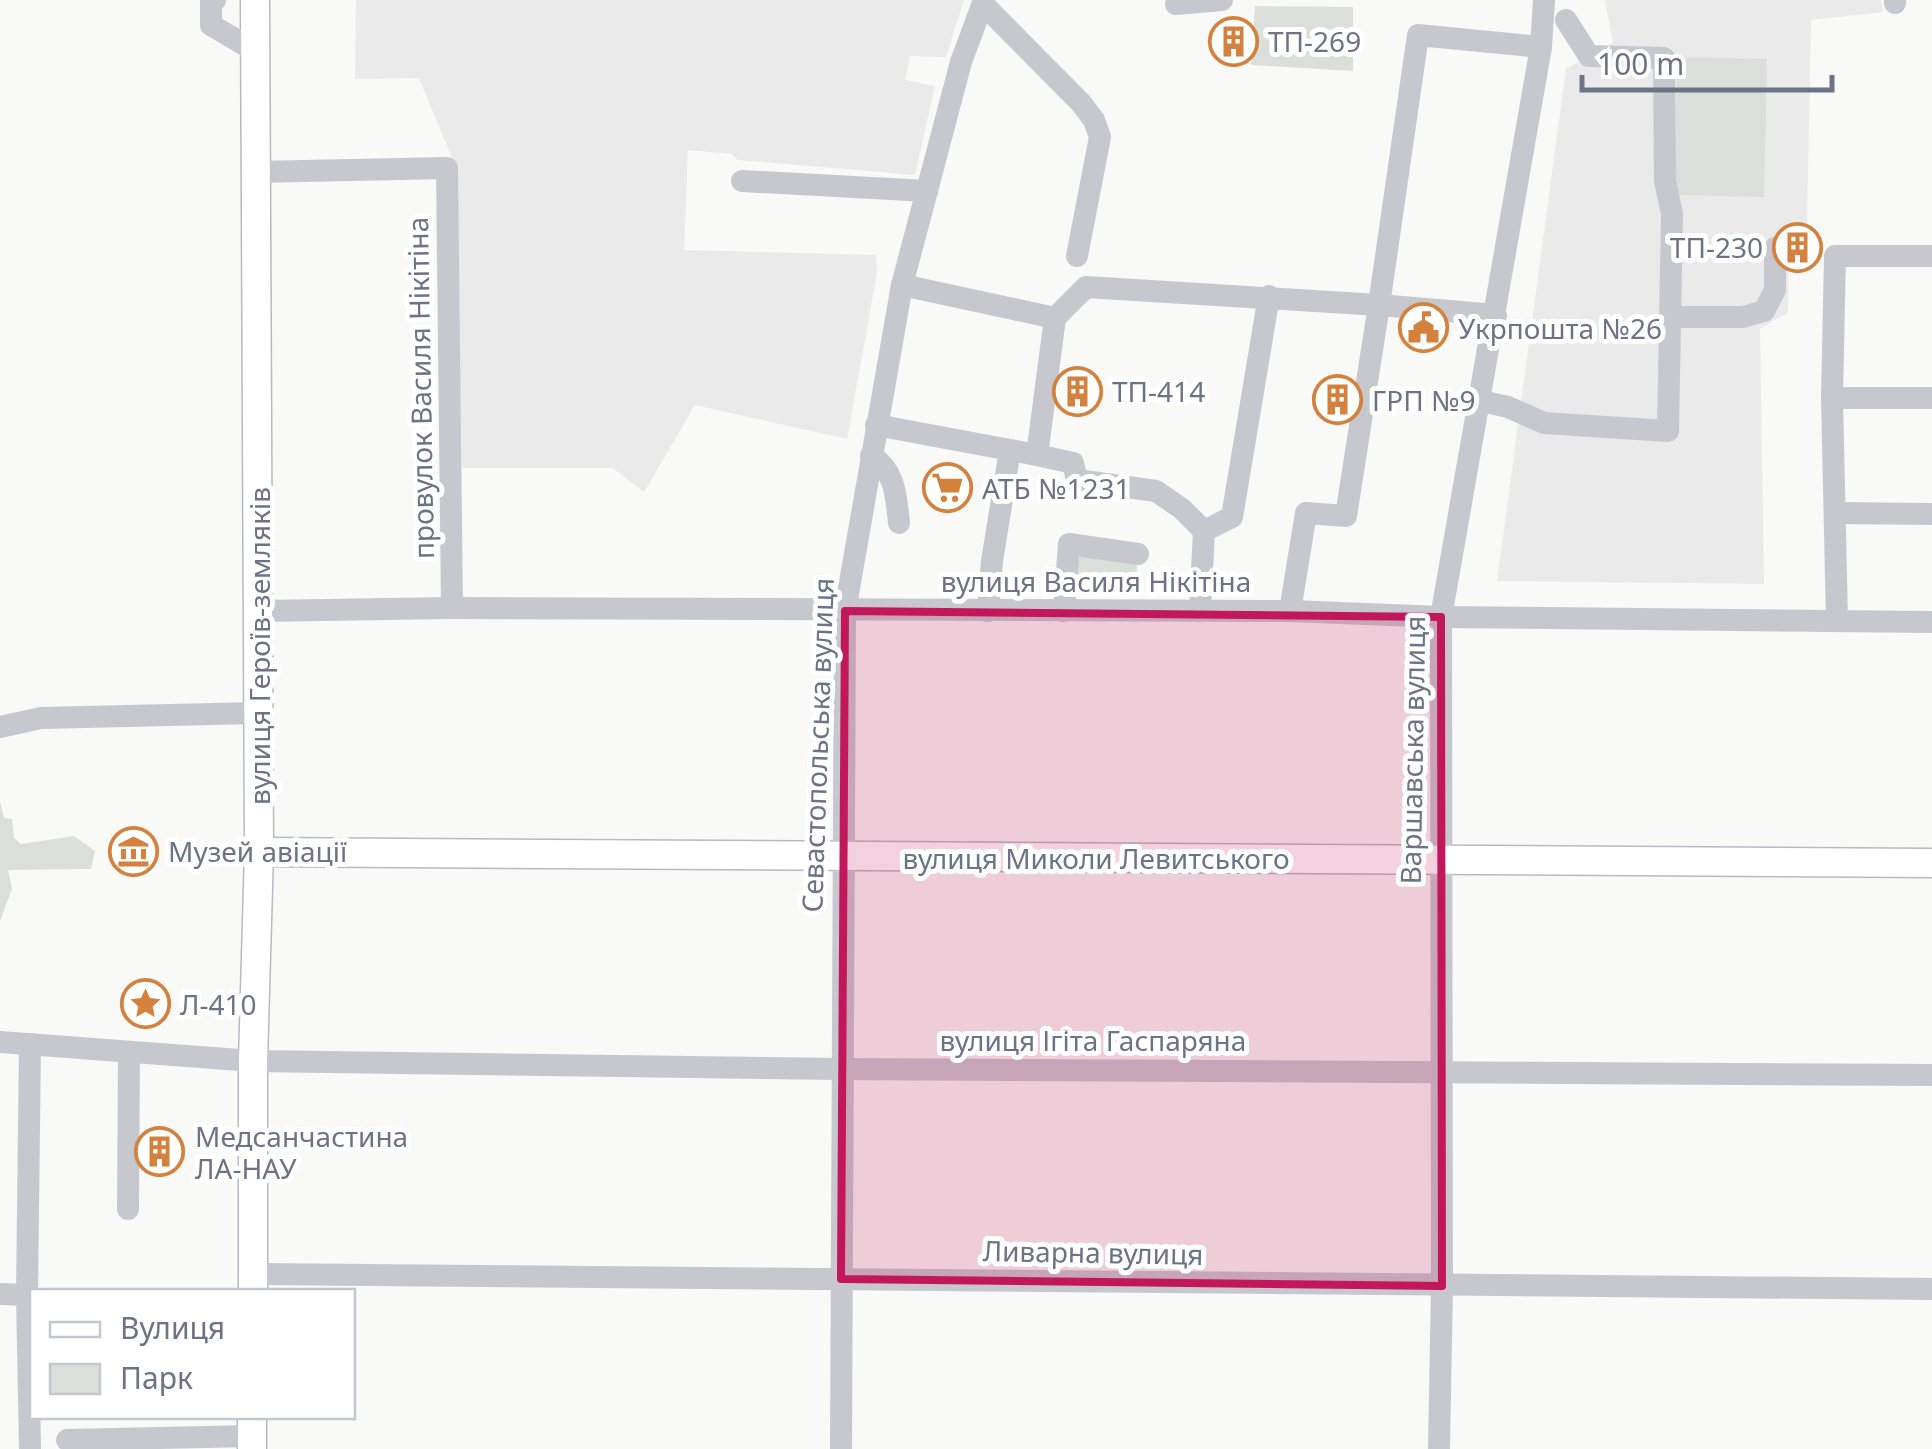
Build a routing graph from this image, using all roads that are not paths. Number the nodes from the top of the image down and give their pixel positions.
1 (215, 0) edge
2 (255, 0) edge
3 (1222, 0) edge
4 (1544, 0) edge
5 (984, 2) edge
6 (1176, 4) dead end
7 (1566, 20) dead end
8 (1541, 47) junction
9 (255, 52) junction
10 (256, 172) junction
11 (742, 181) dead end
12 (927, 192) junction
13 (1774, 248) dead end
14 (1077, 256) dead end
15 (1932, 256) edge
16 (902, 285) junction
17 (1269, 296) junction
18 (1379, 305) junction
19 (1496, 315) junction
20 (1670, 317) junction
21 (1055, 318) junction
22 (1832, 398) junction
23 (1932, 398) edge
24 (1480, 402) junction
25 (876, 426) junction
26 (1010, 450) junction
27 (1036, 455) junction
28 (871, 456) junction
29 (1836, 513) junction
30 (1932, 514) edge
31 (899, 524) dead end
32 (1204, 531) junction
33 (1138, 554) dead end
34 (452, 608) junction
35 (259, 611) junction
36 (845, 611) junction
37 (988, 611) junction
38 (1064, 611) junction
39 (1200, 611) junction
40 (1290, 611) junction
41 (1441, 617) junction
42 (1836, 622) junction
43 (1932, 622) edge
44 (258, 713) junction
45 (0, 728) edge
46 (260, 852) junction
47 (842, 857) junction
48 (1440, 860) junction
49 (1932, 863) edge
50 (0, 1042) edge
51 (30, 1044) junction
52 (129, 1052) junction
53 (253, 1061) junction
54 (842, 1069) junction
55 (1442, 1071) junction
56 (1932, 1075) edge
57 (128, 1209) dead end
58 (841, 1279) junction
59 (253, 1283) edge
60 (1442, 1286) junction
61 (1932, 1288) edge
62 (0, 1294) edge
63 (27, 1295) junction
64 (252, 1434) edge
65 (205, 1435) edge
66 (67, 1440) dead end
67 (30, 1449) edge
68 (841, 1449) edge
69 (1439, 1449) edge

1 - 9 street
2 - 9 main road, вулиця Героїв-земляків
3 - 6 street
4 - 8 street, Варшавська вулиця
5 - 12 street, Севастопольська вулиця
5 - 14 street
7 - 20 street
8 - 18 street
8 - 19 street, Варшавська вулиця
9 - 10 main road, вулиця Героїв-земляків
10 - 34 street, провулок Василя Нікітіна
10 - 35 main road, вулиця Героїв-земляків
11 - 12 street
12 - 16 street, Севастопольська вулиця
13 - 20 street
15 - 22 street
16 - 21 street
16 - 25 street, Севастопольська вулиця
17 - 18 street
17 - 21 street
17 - 32 street
18 - 19 street
18 - 40 street
19 - 24 street, Варшавська вулиця
20 - 24 street
21 - 27 street
22 - 23 street
22 - 29 street
24 - 41 street, Варшавська вулиця
25 - 26 street
25 - 28 street, Севастопольська вулиця
26 - 27 street
26 - 37 street
27 - 32 street
28 - 31 street
28 - 36 street, Севастопольська вулиця
29 - 30 street
29 - 42 street
32 - 39 street
33 - 38 street
34 - 35 street, вулиця Василя Нікітіна
34 - 36 street, вулиця Василя Нікітіна
35 - 44 main road, вулиця Героїв-земляків
36 - 37 street, вулиця Василя Нікітіна
36 - 47 street, Севастопольська вулиця
37 - 38 street, вулиця Василя Нікітіна
38 - 39 street, вулиця Василя Нікітіна
39 - 40 street, вулиця Василя Нікітіна
40 - 41 street, вулиця Василя Нікітіна
41 - 42 street, вулиця Василя Нікітіна
41 - 48 street, Варшавська вулиця
42 - 43 street, вулиця Василя Нікітіна
44 - 45 street
44 - 46 main road, вулиця Героїв-земляків
46 - 47 main road, вулиця Миколи Левитського
46 - 53 main road, вулиця Героїв-земляків
47 - 48 main road, вулиця Миколи Левитського
47 - 54 street, Севастопольська вулиця
48 - 49 main road, вулиця Миколи Левитського
48 - 55 street, Варшавська вулиця
50 - 51 street, вулиця Ігіта Гаспаряна
51 - 52 street, вулиця Ігіта Гаспаряна
51 - 63 street
52 - 53 street, вулиця Ігіта Гаспаряна
52 - 57 street
53 - 54 street, вулиця Ігіта Гаспаряна
53 - 59 main road, вулиця Героїв-земляків
54 - 55 street, вулиця Ігіта Гаспаряна
54 - 58 street, Севастопольська вулиця
55 - 56 street, вулиця Ігіта Гаспаряна
55 - 60 street, Варшавська вулиця
58 - 59 street, Ливарна вулиця
58 - 60 street, Ливарна вулиця
58 - 68 street, Севастопольська вулиця
60 - 61 street, Ливарна вулиця
60 - 69 street, Варшавська вулиця
62 - 63 street
63 - 67 street
64 - 65 street
65 - 66 street

